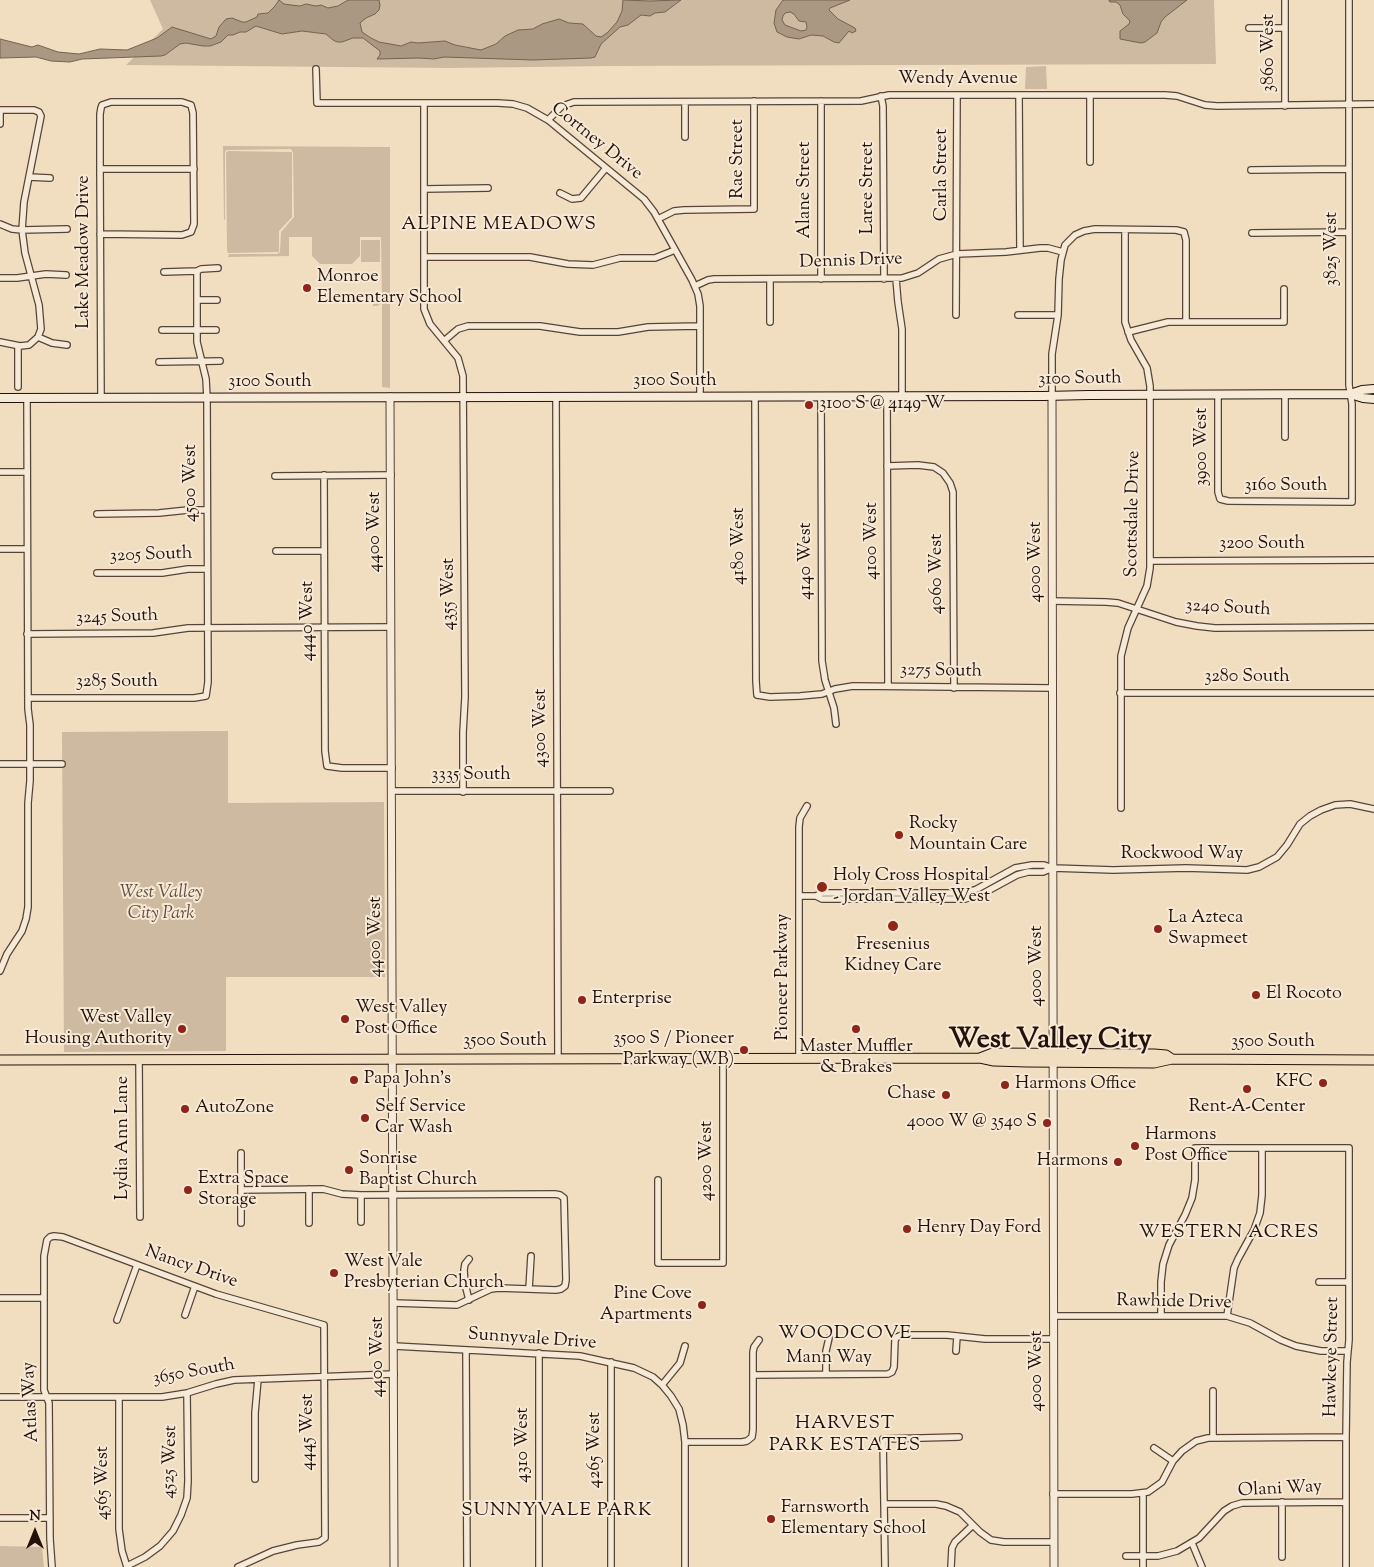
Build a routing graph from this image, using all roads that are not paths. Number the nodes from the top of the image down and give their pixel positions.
1 (1285, 0) edge
2 (1349, 0) edge
3 (1249, 28) dead end
4 (1285, 28) junction
5 (316, 69) dead end
6 (957, 95) junction
7 (1019, 95) junction
8 (1090, 95) junction
9 (881, 96) junction
10 (754, 101) junction
11 (821, 101) junction
12 (685, 102) junction
13 (424, 103) junction
14 (1374, 104) edge
15 (1349, 105) junction
16 (1285, 106) junction
17 (0, 110) edge
18 (548, 120) junction
19 (0, 124) edge
20 (685, 137) dead end
21 (1090, 162) dead end
22 (606, 168) junction
23 (100, 169) junction
24 (194, 169) junction
25 (1348, 169) junction
26 (1251, 170) dead end
27 (29, 177) junction
28 (50, 178) dead end
29 (488, 188) dead end
30 (424, 189) junction
31 (560, 193) dead end
32 (658, 219) junction
33 (0, 224) edge
34 (67, 229) dead end
35 (22, 230) junction
36 (1125, 230) junction
37 (1252, 232) dead end
38 (1348, 232) junction
39 (100, 234) junction
40 (675, 250) junction
41 (1020, 250) junction
42 (1062, 252) junction
43 (957, 254) junction
44 (424, 258) junction
45 (218, 268) dead end
46 (197, 271) junction
47 (164, 272) dead end
48 (66, 275) dead end
49 (32, 276) junction
50 (0, 278) edge
51 (770, 279) junction
52 (822, 279) junction
53 (884, 279) junction
54 (896, 279) junction
55 (695, 286) junction
56 (1284, 288) dead end
57 (196, 300) junction
58 (217, 300) dead end
59 (956, 315) dead end
60 (1018, 315) dead end
61 (1058, 315) junction
62 (770, 322) dead end
63 (1186, 322) junction
64 (700, 326) junction
65 (162, 330) dead end
66 (196, 330) junction
67 (216, 330) dead end
68 (1128, 332) junction
69 (38, 337) junction
70 (445, 340) junction
71 (0, 342) edge
72 (67, 345) dead end
73 (18, 346) junction
74 (220, 361) dead end
75 (159, 362) dead end
76 (202, 362) junction
77 (18, 387) dead end
78 (1374, 389) edge
79 (1150, 394) junction
80 (1218, 394) junction
81 (1285, 394) junction
82 (1350, 394) junction
83 (755, 396) junction
84 (822, 396) junction
85 (887, 396) junction
86 (902, 396) junction
87 (1052, 396) junction
88 (390, 397) junction
89 (463, 397) junction
90 (556, 397) junction
91 (700, 397) junction
92 (0, 398) edge
93 (27, 398) junction
94 (101, 398) junction
95 (207, 398) junction
96 (1374, 399) edge
97 (1284, 437) dead end
98 (887, 466) junction
99 (0, 472) edge
100 (27, 472) junction
101 (324, 475) junction
102 (390, 475) junction
103 (275, 476) dead end
104 (1220, 499) joint
105 (1352, 502) joint
106 (207, 510) junction
107 (97, 514) dead end
108 (0, 549) edge
109 (27, 549) junction
110 (276, 551) dead end
111 (324, 551) junction
112 (1374, 560) edge
113 (1150, 561) junction
114 (207, 569) junction
115 (97, 573) dead end
116 (1052, 602) junction
117 (1137, 609) junction
118 (325, 627) junction
119 (391, 627) junction
120 (1374, 627) edge
121 (208, 628) junction
122 (27, 634) junction
123 (888, 686) junction
124 (954, 688) junction
125 (1052, 688) junction
126 (829, 691) junction
127 (1120, 693) junction
128 (1374, 693) edge
129 (206, 696) joint
130 (28, 698) junction
131 (836, 724) dead end
132 (0, 764) edge
133 (30, 764) junction
134 (62, 764) dead end
135 (392, 768) junction
136 (392, 791) junction
137 (557, 791) junction
138 (610, 791) dead end
139 (463, 792) junction
140 (807, 806) dead end
141 (1121, 808) dead end
142 (1374, 809) edge
143 (1053, 868) junction
144 (798, 896) junction
145 (0, 971) edge
146 (723, 1058) junction
147 (799, 1058) junction
148 (1053, 1058) junction
149 (393, 1059) junction
150 (558, 1059) junction
151 (0, 1060) edge
152 (139, 1060) junction
153 (1374, 1060) edge
154 (1262, 1148) junction
155 (241, 1153) dead end
156 (658, 1180) dead end
157 (309, 1189) junction
158 (241, 1190) junction
159 (394, 1194) junction
160 (361, 1195) junction
161 (140, 1217) dead end
162 (361, 1222) dead end
163 (242, 1223) dead end
164 (309, 1223) dead end
165 (50, 1237) joint
166 (531, 1256) dead end
167 (470, 1259) dead end
168 (136, 1264) junction
169 (1319, 1282) dead end
170 (1349, 1282) junction
171 (195, 1286) junction
172 (529, 1289) junction
173 (0, 1298) edge
174 (44, 1298) junction
175 (469, 1300) junction
176 (394, 1303) junction
177 (184, 1315) dead end
178 (1053, 1316) junction
179 (1161, 1316) junction
180 (1227, 1316) junction
181 (117, 1320) dead end
182 (324, 1325) joint
183 (957, 1336) junction
184 (829, 1338) dead end
185 (1053, 1339) junction
186 (759, 1340) dead end
187 (394, 1346) junction
188 (685, 1346) dead end
189 (466, 1350) junction
190 (956, 1351) dead end
191 (1348, 1351) junction
192 (538, 1353) junction
193 (611, 1362) junction
194 (394, 1374) junction
195 (826, 1374) junction
196 (753, 1375) junction
197 (324, 1376) junction
198 (258, 1379) junction
199 (662, 1385) junction
200 (1213, 1391) dead end
201 (188, 1393) junction
202 (0, 1396) edge
203 (47, 1397) junction
204 (119, 1397) junction
205 (1213, 1437) junction
206 (1346, 1437) junction
207 (959, 1438) dead end
208 (685, 1442) junction
209 (1154, 1448) dead end
210 (1173, 1461) junction
211 (255, 1479) dead end
212 (1143, 1493) junction
213 (1054, 1494) junction
214 (1282, 1502) junction
215 (1346, 1502) junction
216 (884, 1504) junction
217 (0, 1518) edge
218 (50, 1518) junction
219 (973, 1525) junction
220 (1054, 1542) junction
221 (1192, 1543) junction
222 (1126, 1556) dead end
223 (1143, 1556) junction
224 (1282, 1557) dead end
225 (52, 1567) edge
226 (127, 1567) edge
227 (238, 1567) edge
228 (394, 1567) edge
229 (467, 1567) edge
230 (539, 1567) edge
231 (611, 1567) edge
232 (685, 1567) edge
233 (885, 1567) edge
234 (951, 1567) edge
235 (1054, 1567) edge
236 (1143, 1567) edge
237 (1202, 1567) edge
238 (1346, 1567) edge

1 - 4 street, 3860 West
2 - 15 street, 3825 West
3 - 4 street
4 - 16 street, 3860 West
5 - 13 street, Cortney Drive
6 - 7 street, Wendy Avenue
6 - 9 street, Wendy Avenue
6 - 43 street, Carla Street
7 - 8 street, Wendy Avenue
7 - 41 street
8 - 16 street, Wendy Avenue
8 - 21 street
9 - 11 street, Wendy Avenue
9 - 53 street, Laree Street
10 - 11 street, Wendy Avenue
10 - 12 street, Wendy Avenue
10 - 32 street, Rae Street
11 - 52 street, Alane Street
12 - 18 street, Wendy Avenue
12 - 20 street
13 - 18 street, Cortney Drive
13 - 30 street, 4355 West
14 - 15 street, Wendy Avenue
15 - 16 street, Wendy Avenue
15 - 25 street, 3825 West
17 - 19 street
17 - 27 street
18 - 22 street, Cortney Drive
22 - 31 street
22 - 32 street, Cortney Drive
23 - 24 street
23 - 24 street, Lake Meadow Drive
23 - 39 street, Lake Meadow Drive
24 - 39 street
25 - 26 street
25 - 38 street, 3825 West
27 - 28 street
27 - 35 street
29 - 30 street
30 - 44 street, 4355 West
32 - 40 street, Cortney Drive
33 - 35 street
34 - 35 street
35 - 49 street
36 - 42 street
36 - 63 street
36 - 68 street, Scottsdale Drive
37 - 38 street
38 - 82 street, 3825 West
39 - 94 street, Lake Meadow Drive
40 - 44 street
40 - 55 street, Cortney Drive
41 - 42 street, Dennis Drive
41 - 43 street, Dennis Drive
42 - 61 street
43 - 54 street, Dennis Drive
43 - 59 street, Carla Street
44 - 70 street, 4355 West
45 - 46 street
46 - 47 street
46 - 57 street, 4500 West
48 - 49 street
49 - 50 street
49 - 69 street
51 - 52 street, Dennis Drive
51 - 55 street, Dennis Drive
51 - 62 street
52 - 53 street, Dennis Drive
53 - 54 street, Dennis Drive
54 - 86 street
55 - 64 street, Cortney Drive
56 - 63 street
57 - 58 street
57 - 66 street, 4500 West
60 - 61 street
61 - 87 street
63 - 68 street
64 - 70 street
64 - 91 street, Cortney Drive
65 - 66 street
66 - 67 street
66 - 76 street, 4500 West
68 - 79 street, Scottsdale Drive
69 - 72 street
69 - 73 street
70 - 89 street, 4355 West
71 - 73 street
73 - 77 street
74 - 76 street
75 - 76 street
76 - 95 street, 4500 West
78 - 82 main road, 3100 South
79 - 80 main road, 3100 South
79 - 87 main road, 3100 South
79 - 113 street, Scottsdale Drive
80 - 81 main road, 3100 South
80 - 104 street, 3900 West
81 - 82 main road, 3100 South
81 - 97 street
82 - 96 main road, 3100 South
82 - 105 street, 3825 West
83 - 84 main road, 3100 South
83 - 91 main road, 3100 South
83 - 126 street, 4180 West
84 - 85 main road, 3100 South
84 - 126 street, 4140 West
85 - 86 main road, 3100 South
85 - 98 street, 4100 West
86 - 87 main road, 3100 South
87 - 116 street, 4000 West
88 - 89 main road, 3100 South
88 - 95 main road, 3100 South
88 - 102 street, 4400 West
89 - 90 main road, 3100 South
89 - 139 street, 4355 West
90 - 91 main road, 3100 South
90 - 137 street, 4300 West
92 - 93 main road, 3100 South
93 - 94 main road, 3100 South
93 - 100 street
94 - 95 main road, 3100 South
95 - 106 street, 4500 West
98 - 123 street, 4100 West
98 - 124 street, 4060 West
99 - 100 street
100 - 109 street
101 - 102 street
101 - 103 street
101 - 111 street, 4440 West
102 - 119 street, 4400 West
104 - 105 street, 3160 South
106 - 107 street
106 - 114 street, 4500 West
108 - 109 street
109 - 122 street
110 - 111 street
111 - 118 street, 4440 West
112 - 113 street, 3200 South
113 - 117 street, Scottsdale Drive
114 - 115 street, 3205 South
114 - 121 street, 4500 West
116 - 117 street, 3240 South
116 - 125 street, 4000 West
117 - 120 street, 3240 South
117 - 127 street, Scottsdale Drive
118 - 119 street
118 - 121 street
118 - 135 street, 4440 West
119 - 135 street, 4400 West
121 - 122 street, 3245 South
121 - 129 street, 4500 West
122 - 130 street
123 - 124 street, 3275 South
123 - 126 street, 3275 South
124 - 125 street, 3275 South
125 - 143 street, 4000 West
126 - 131 street, 4140 West
127 - 128 street, 3280 South
127 - 141 street, Scottsdale Drive
129 - 130 street, 3285 South
130 - 133 street
132 - 133 street
133 - 134 street
133 - 145 street
135 - 136 street, 4400 West
136 - 139 street, 3335 South
136 - 149 street, 4400 West
137 - 138 street, 3335 South
137 - 139 street, 3335 South
137 - 150 street, 4300 West
140 - 144 street, Pioneer Parkway
142 - 143 street, Rockwood Way
143 - 144 street, Pioneer Parkway
143 - 148 street, 4000 West
144 - 147 street, Pioneer Parkway
146 - 147 main road, 3500 South
146 - 150 main road, 3500 South
146 - 156 street, 4200 West
147 - 148 main road, 3500 South
148 - 153 main road, 3500 South
148 - 178 street, 4000 West
149 - 150 main road, 3500 South
149 - 152 main road, 3500 South
149 - 159 street, 4400 West
151 - 152 main road, 3500 South
152 - 161 street, Lydia Ann Lane
154 - 170 street, Hawkeye Street
154 - 179 street
154 - 180 street
155 - 158 street
157 - 158 street
157 - 160 street
157 - 164 street
158 - 163 street
159 - 160 street
159 - 172 street
159 - 176 street, 4400 West
160 - 162 street
165 - 168 street, Nancy Drive
165 - 174 street, Atlas Way
166 - 172 street
167 - 175 street
168 - 171 street, Nancy Drive
168 - 181 street
169 - 170 street
170 - 191 street, Hawkeye Street
171 - 177 street
171 - 182 street, Nancy Drive
172 - 175 street
173 - 174 street
174 - 203 street, Atlas Way
175 - 176 street
176 - 187 street, 4400 West
178 - 179 street, Rawhide Drive
178 - 185 street, 4000 West
179 - 180 street, Rawhide Drive
180 - 191 street, Rawhide Drive
182 - 197 street, 4445 West
183 - 185 street, Mann Way
183 - 190 street
183 - 195 street, Mann Way
184 - 195 street
185 - 213 street, 4000 West
186 - 196 street
187 - 189 street, Sunnyvale Drive
187 - 194 street, 4400 West
188 - 199 street
189 - 192 street, Sunnyvale Drive
189 - 229 street
191 - 206 street, Hawkeye Street
192 - 193 street, Sunnyvale Drive
192 - 230 street, 4310 West
193 - 199 street, Sunnyvale Drive
193 - 231 street, 4265 West
194 - 197 street, 3650 South
194 - 228 street, 4400 West
195 - 196 street, Mann Way
196 - 208 street
197 - 198 street, 3650 South
197 - 227 street, 4445 West
198 - 201 street, 3650 South
198 - 211 street
199 - 208 street, Sunnyvale Drive
200 - 205 street
201 - 204 street, 3650 South
201 - 226 street, 4525 West
202 - 203 street, 3650 South
203 - 204 street, 3650 South
203 - 218 street, Atlas Way
204 - 226 street, 4565 West
205 - 206 street
205 - 210 street
206 - 215 street, Hawkeye Street
207 - 216 street
208 - 232 street, Sunnyvale Drive
209 - 210 street
210 - 212 street
212 - 213 street
212 - 223 street
213 - 220 street, 4000 West
214 - 215 street, Olani Way
214 - 221 street, Olani Way
214 - 224 street
215 - 238 street, Hawkeye Street
216 - 219 street
216 - 233 street
217 - 218 street
218 - 225 street, Atlas Way
219 - 220 street
219 - 234 street
220 - 235 street, 4000 West
221 - 223 street, Olani Way
221 - 237 street
222 - 223 street, Olani Way
223 - 236 street

